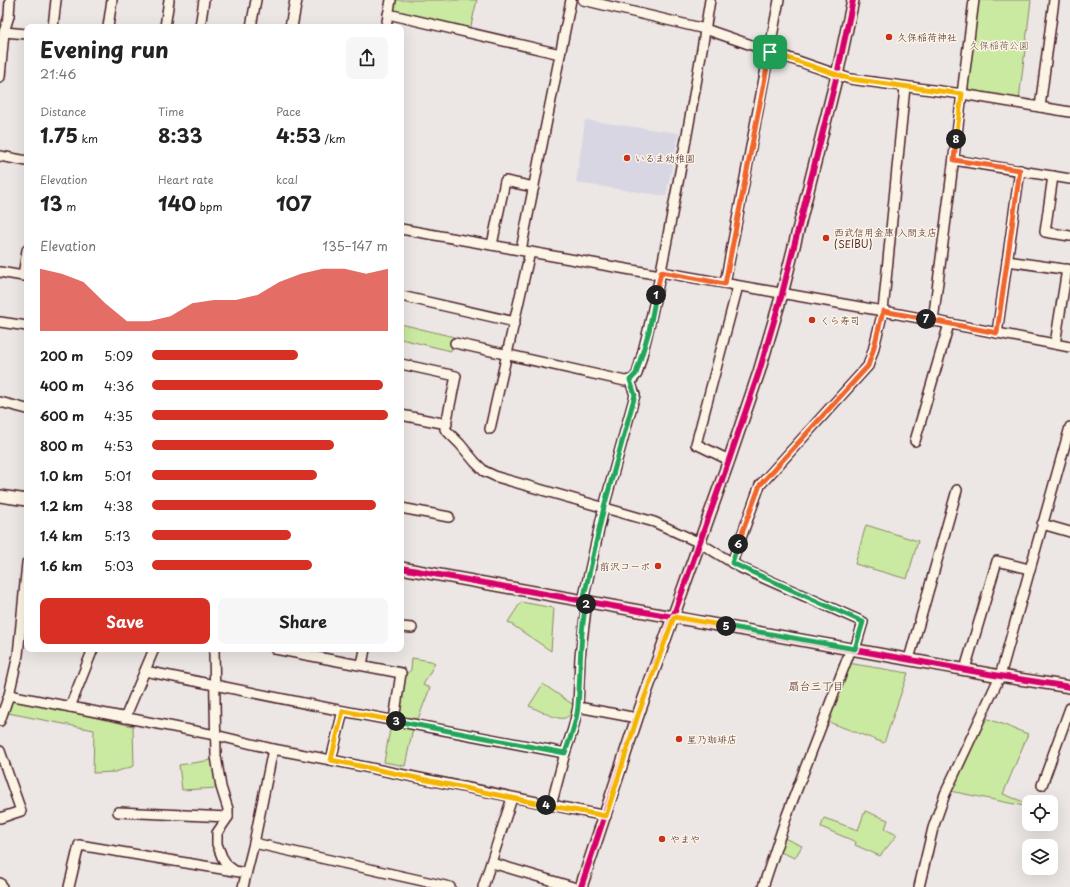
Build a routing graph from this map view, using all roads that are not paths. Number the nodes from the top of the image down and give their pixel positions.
1 (10, 0) edge
2 (56, 0) edge
3 (112, 0) edge
4 (169, 0) edge
5 (204, 0) edge
6 (256, 0) edge
7 (296, 0) edge
8 (392, 0) edge
9 (571, 0) edge
10 (583, 0) edge
11 (710, 0) edge
12 (779, 0) edge
13 (853, 0) edge
14 (974, 0) edge
15 (1054, 0) edge
16 (388, 14) junction
17 (53, 24) edge
18 (108, 24) edge
19 (165, 24) edge
20 (200, 24) edge
21 (252, 24) edge
22 (292, 24) edge
23 (386, 24) edge
24 (705, 29) junction
25 (4, 32) junction
26 (24, 34) edge
27 (770, 52) junction
28 (560, 54) junction
29 (837, 75) junction
30 (0, 77) edge
31 (904, 87) junction
32 (962, 94) junction
33 (1040, 107) junction
34 (1070, 112) edge
35 (0, 156) edge
36 (24, 160) edge
37 (954, 160) junction
38 (1020, 170) junction
39 (1053, 176) junction
40 (1070, 179) edge
41 (534, 187) junction
42 (404, 230) edge
43 (1070, 236) edge
44 (492, 245) junction
45 (526, 251) junction
46 (1008, 261) junction
47 (24, 270) edge
48 (1068, 270) edge
49 (0, 272) edge
50 (661, 274) junction
51 (725, 284) junction
52 (738, 286) junction
53 (782, 294) junction
54 (404, 297) edge
55 (883, 311) junction
56 (933, 321) junction
57 (0, 322) edge
58 (515, 322) junction
59 (949, 324) junction
60 (24, 326) edge
61 (997, 333) junction
62 (455, 343) dead end
63 (1055, 344) junction
64 (1070, 347) edge
65 (507, 354) junction
66 (404, 365) edge
67 (630, 380) junction
68 (0, 402) edge
69 (24, 408) edge
70 (404, 416) edge
71 (447, 424) junction
72 (1070, 427) edge
73 (490, 429) dead end
74 (915, 441) dead end
75 (729, 460) junction
76 (957, 490) dead end
77 (0, 496) edge
78 (24, 500) edge
79 (604, 507) junction
80 (404, 509) edge
81 (449, 517) dead end
82 (1042, 524) junction
83 (1070, 532) edge
84 (700, 543) junction
85 (732, 563) junction
86 (404, 569) edge
87 (1029, 569) junction
88 (24, 594) edge
89 (585, 601) junction
90 (674, 617) junction
91 (404, 627) edge
92 (412, 628) dead end
93 (853, 649) junction
94 (92, 652) edge
95 (153, 652) edge
96 (214, 652) edge
97 (291, 652) edge
98 (364, 652) edge
99 (909, 659) junction
100 (362, 665) junction
101 (965, 669) junction
102 (144, 671) junction
103 (1000, 676) junction
104 (214, 685) junction
105 (1070, 687) edge
106 (9, 695) junction
107 (70, 707) junction
108 (578, 707) junction
109 (1070, 708) edge
110 (343, 711) junction
111 (125, 718) junction
112 (637, 718) junction
113 (394, 720) junction
114 (0, 721) edge
115 (215, 735) junction
116 (273, 749) junction
117 (0, 751) edge
118 (565, 753) junction
119 (331, 760) junction
120 (1042, 785) dead end
121 (512, 798) junction
122 (551, 806) junction
123 (118, 812) dead end
124 (606, 816) junction
125 (228, 817) junction
126 (0, 818) edge
127 (254, 843) junction
128 (492, 863) junction
129 (235, 871) junction
130 (246, 873) junction
131 (0, 883) edge
132 (2, 887) edge
133 (69, 887) edge
134 (243, 887) edge
135 (450, 887) edge
136 (483, 887) edge
137 (573, 887) edge
138 (581, 887) edge
139 (763, 887) edge
140 (919, 887) edge

1 - 25 street
2 - 17 street
3 - 18 street
4 - 19 street
5 - 20 street
6 - 21 street
7 - 22 street
8 - 16 street
9 - 28 street
10 - 24 street
11 - 24 street
12 - 27 street
13 - 29 street
14 - 32 street
15 - 33 street
16 - 23 street
16 - 28 street
24 - 27 street
24 - 50 street
25 - 26 street
25 - 30 street
27 - 29 street
27 - 51 street
28 - 41 street
29 - 31 street
29 - 53 street
31 - 32 street
31 - 55 street
32 - 33 street
32 - 37 street
33 - 34 street
35 - 36 street
37 - 38 street
37 - 56 street
38 - 39 street
38 - 46 street
39 - 40 street
39 - 43 street
41 - 44 street
41 - 45 street
42 - 44 street
44 - 45 street
45 - 50 street
45 - 58 street
46 - 48 street
46 - 61 street
47 - 49 street
48 - 63 street
50 - 51 street
50 - 67 street
51 - 52 street
52 - 53 street
52 - 75 street
53 - 55 street
53 - 75 street
54 - 58 street
55 - 56 street
55 - 85 street
56 - 59 street
57 - 60 street
58 - 65 street
59 - 61 street
59 - 74 street
61 - 63 street
62 - 65 street
63 - 64 street
65 - 67 street
65 - 73 street
66 - 71 street
67 - 79 street
68 - 69 street
70 - 71 street
71 - 79 street
72 - 82 street
75 - 84 street
76 - 99 street
77 - 78 street
79 - 84 street
79 - 89 street
80 - 81 street
82 - 83 street
82 - 87 street
84 - 85 street
84 - 90 street
85 - 93 street
86 - 89 street
87 - 101 street
87 - 103 street
88 - 106 street
89 - 90 street
89 - 108 street
90 - 93 street
90 - 112 street
91 - 92 street
93 - 99 street
93 - 139 street
94 - 107 street
95 - 102 street
96 - 104 street
97 - 100 street
98 - 100 street
99 - 101 street
100 - 113 street
101 - 103 street
102 - 104 street
102 - 111 street
103 - 105 street
103 - 140 street
104 - 110 street
104 - 115 street
106 - 107 street
106 - 114 street
107 - 111 street
108 - 112 street
108 - 118 street
109 - 120 street
110 - 113 street
110 - 119 street
111 - 115 street
112 - 124 street
113 - 118 street
115 - 116 street
115 - 125 street
116 - 119 street
116 - 127 street
117 - 126 street
118 - 122 street
119 - 121 street
121 - 122 street
121 - 128 street
122 - 124 street
123 - 125 street
124 - 138 street
125 - 129 street
127 - 130 street
127 - 135 street
128 - 136 street
128 - 137 street
129 - 130 street
129 - 133 street
130 - 134 street
131 - 132 street

